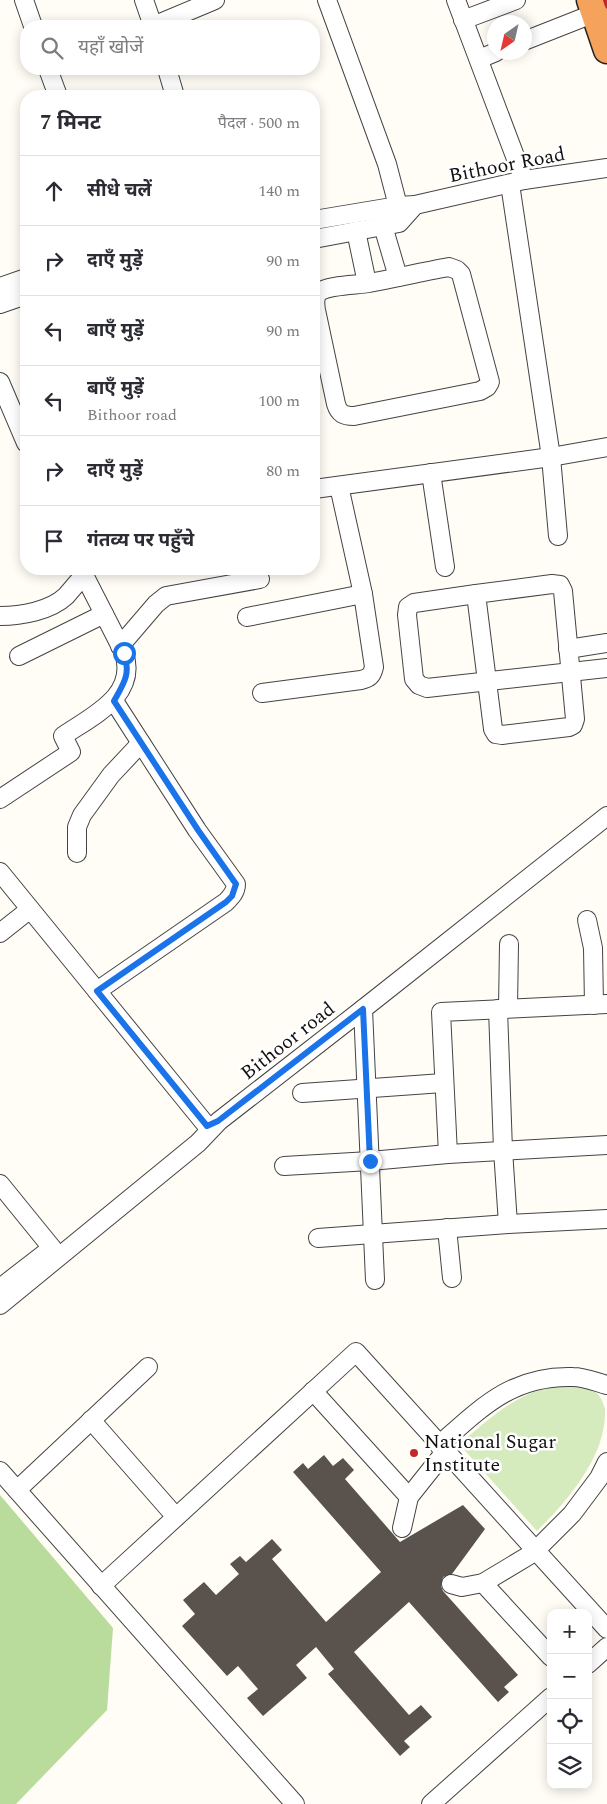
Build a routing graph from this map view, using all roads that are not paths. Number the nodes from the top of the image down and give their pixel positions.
1 (24, 0) edge
2 (144, 0) edge
3 (215, 0) edge
4 (327, 0) edge
5 (456, 0) edge
6 (516, 0) edge
7 (593, 7) edge
8 (31, 20) edge
9 (151, 20) edge
10 (167, 20) edge
11 (463, 20) junction
12 (532, 37) edge
13 (607, 50) edge
14 (487, 56) edge
15 (479, 59) junction
16 (50, 75) edge
17 (168, 75) edge
18 (56, 90) edge
19 (173, 90) edge
20 (607, 168) edge
21 (517, 182) junction
22 (407, 206) junction
23 (320, 219) edge
24 (383, 226) junction
25 (356, 231) junction
26 (320, 238) edge
27 (398, 276) junction
28 (20, 280) edge
29 (367, 283) junction
30 (0, 287) edge
31 (320, 291) edge
32 (20, 297) edge
33 (0, 304) edge
34 (320, 329) edge
35 (0, 382) edge
36 (20, 429) edge
37 (607, 447) edge
38 (550, 457) junction
39 (431, 473) junction
40 (339, 486) junction
41 (320, 488) edge
42 (558, 536) dead end
43 (445, 566) dead end
44 (80, 575) edge
45 (84, 575) edge
46 (260, 580) dead end
47 (363, 594) junction
48 (476, 594) junction
49 (104, 614) junction
50 (0, 616) edge
51 (247, 617) dead end
52 (607, 643) edge
53 (120, 646) junction
54 (568, 649) junction
55 (19, 656) dead end
56 (607, 668) edge
57 (571, 672) junction
58 (488, 681) junction
59 (262, 693) dead end
60 (114, 701) junction
61 (141, 743) junction
62 (0, 799) edge
63 (607, 816) edge
64 (77, 853) dead end
65 (0, 872) edge
66 (29, 910) junction
67 (586, 920) dead end
68 (0, 933) edge
69 (509, 944) dead end
70 (97, 991) junction
71 (600, 1005) edge
72 (363, 1009) junction
73 (503, 1009) junction
74 (443, 1083) junction
75 (368, 1088) junction
76 (302, 1093) dead end
77 (213, 1124) junction
78 (607, 1145) edge
79 (502, 1150) junction
80 (448, 1154) junction
81 (370, 1161) junction
82 (284, 1166) dead end
83 (0, 1184) edge
84 (607, 1219) edge
85 (508, 1224) junction
86 (448, 1228) junction
87 (373, 1234) junction
88 (318, 1238) dead end
89 (52, 1248) junction
90 (452, 1278) dead end
91 (375, 1280) dead end
92 (0, 1288) edge
93 (0, 1305) edge
94 (148, 1367) dead end
95 (607, 1385) edge
96 (313, 1391) junction
97 (91, 1420) junction
98 (439, 1445) junction
99 (607, 1462) edge
100 (0, 1471) edge
101 (17, 1490) junction
102 (409, 1497) junction
103 (176, 1517) junction
104 (402, 1528) dead end
105 (535, 1551) junction
106 (450, 1584) dead end
107 (483, 1584) junction
108 (101, 1586) junction
109 (607, 1629) edge
110 (607, 1647) edge
111 (548, 1654) edge
112 (592, 1660) edge
113 (549, 1699) edge
114 (295, 1804) edge
115 (431, 1804) edge

1 - 8 street
2 - 9 street
3 - 10 street
4 - 22 street
5 - 11 street
6 - 11 street
7 - 12 street
7 - 13 highway
11 - 15 street
14 - 15 street
15 - 21 street
16 - 18 street
17 - 19 street
20 - 21 street, Bithoor Road
21 - 22 street, Bithoor Road
21 - 38 street
22 - 23 street, Bithoor Road
22 - 24 street
24 - 25 street
24 - 27 street
25 - 26 street
25 - 29 street
27 - 29 street
27 - 34 street
28 - 30 street
29 - 31 street
32 - 33 street
35 - 36 street
37 - 38 street
38 - 39 street
38 - 42 street
39 - 40 street
39 - 43 street
40 - 41 street
40 - 47 street
44 - 50 street
45 - 49 street
46 - 53 street
47 - 51 street
47 - 59 street
48 - 54 street
48 - 58 street
48 - 58 street
49 - 53 street
49 - 55 street
52 - 54 street
53 - 60 street
54 - 57 street
56 - 57 street
57 - 58 street
57 - 58 street
60 - 61 street
60 - 62 street
61 - 64 street
61 - 70 street
63 - 72 street, Bithoor road
65 - 66 street
66 - 68 street
66 - 70 street
67 - 71 street
69 - 73 street
70 - 77 street
71 - 73 street
72 - 75 street
72 - 77 street, Bithoor road
73 - 74 street
73 - 79 street
74 - 75 street
74 - 80 street
75 - 76 street
75 - 81 street
77 - 89 street
77 - 93 street, Bithoor road
78 - 79 street
79 - 80 street
79 - 85 street
80 - 81 street
81 - 82 street
81 - 87 street
83 - 89 street
84 - 85 street
85 - 86 street
86 - 87 street
86 - 90 street
87 - 88 street
87 - 91 street
89 - 92 street
94 - 97 street
95 - 98 street
96 - 98 street
96 - 102 street
96 - 103 street
97 - 101 street
97 - 103 street
98 - 102 street
98 - 105 street
99 - 105 street
100 - 101 street
101 - 108 street
102 - 104 street
103 - 108 street
105 - 107 street
105 - 109 street
106 - 107 street
107 - 111 street
108 - 114 street
110 - 112 street
113 - 115 street

